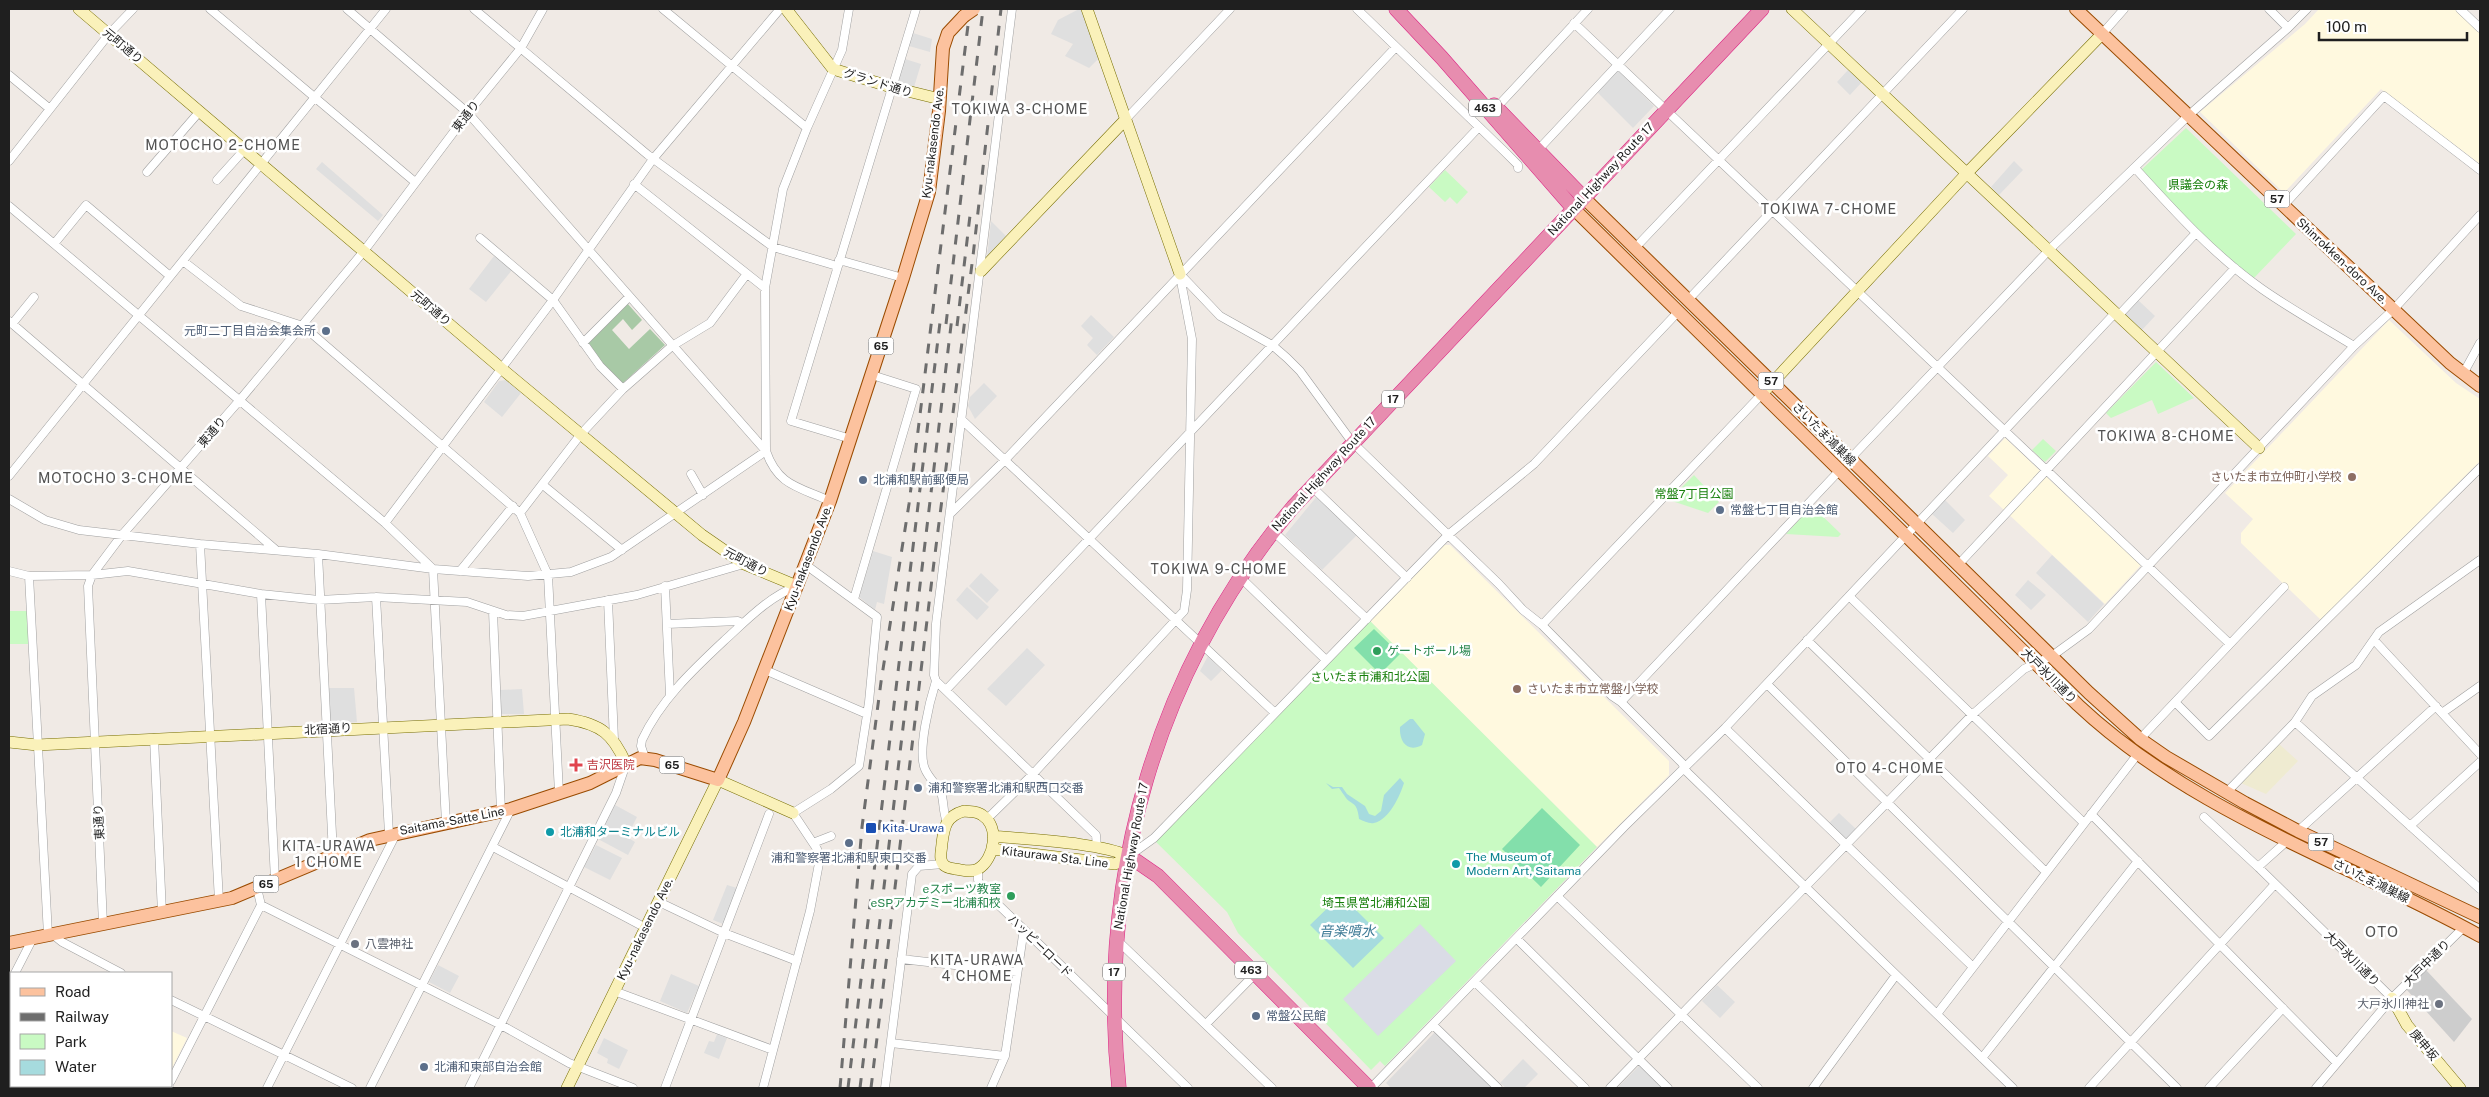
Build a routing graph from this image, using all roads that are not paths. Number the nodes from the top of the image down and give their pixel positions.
1 (79, 9) edge
2 (133, 9) edge
3 (210, 9) edge
4 (347, 9) edge
5 (386, 9) edge
6 (474, 9) edge
7 (543, 9) edge
8 (663, 9) edge
9 (780, 9) edge
10 (786, 9) edge
11 (849, 9) edge
12 (916, 9) edge
13 (1012, 9) edge
14 (1087, 9) edge
15 (1230, 9) edge
16 (1357, 9) edge
17 (1396, 9) edge
18 (1406, 9) edge
19 (1588, 9) edge
20 (1670, 9) edge
21 (1762, 9) edge
22 (1792, 9) edge
23 (1862, 9) edge
24 (1963, 9) edge
25 (2076, 9) edge
26 (2124, 9) edge
27 (2269, 9) edge
28 (2307, 9) edge
29 (2460, 9) edge
30 (969, 12) edge
31 (1574, 23) junction
32 (370, 28) junction
33 (2288, 28) junction
34 (2480, 28) edge
35 (109, 34) junction
36 (2102, 34) junction
37 (1828, 44) junction
38 (1396, 47) junction
39 (520, 48) junction
40 (1618, 63) junction
41 (731, 65) junction
42 (833, 69) junction
43 (9, 75) edge
44 (892, 87) junction
45 (1882, 94) junction
46 (314, 97) junction
47 (940, 99) junction
48 (1497, 107) junction
49 (50, 109) junction
50 (1666, 109) junction
51 (200, 111) junction
52 (468, 113) junction
53 (2189, 115) junction
54 (1126, 120) junction
55 (1479, 127) junction
56 (807, 128) junction
57 (245, 149) junction
58 (1538, 150) junction
59 (652, 159) junction
60 (1719, 160) junction
61 (9, 161) edge
62 (261, 163) junction
63 (1518, 168) dead end
64 (2134, 168) junction
65 (2480, 170) edge
66 (147, 172) dead end
67 (1967, 173) junction
68 (217, 180) dead end
69 (415, 182) junction
70 (634, 184) junction
71 (1584, 197) junction
72 (2284, 205) junction
73 (9, 206) edge
74 (1573, 208) junction
75 (1772, 211) junction
76 (2480, 215) edge
77 (2196, 233) junction
78 (480, 238) dead end
79 (54, 244) junction
80 (773, 247) junction
81 (1635, 248) junction
82 (2050, 249) junction
83 (588, 250) junction
84 (364, 251) junction
85 (183, 261) junction
86 (838, 263) junction
87 (2235, 268) junction
88 (981, 271) junction
89 (1180, 274) junction
90 (746, 275) junction
91 (170, 276) junction
92 (903, 278) junction
93 (765, 288) junction
94 (1857, 291) junction
95 (34, 297) dead end
96 (629, 297) junction
97 (553, 300) junction
98 (1688, 300) junction
99 (2394, 309) junction
100 (1678, 312) junction
101 (138, 314) junction
102 (2117, 314) junction
103 (10, 322) edge
104 (303, 326) junction
105 (583, 343) junction
106 (1272, 345) junction
107 (2479, 345) edge
108 (672, 346) junction
109 (2354, 346) junction
110 (2158, 352) junction
111 (1938, 368) junction
112 (502, 369) junction
113 (2463, 374) junction
114 (872, 375) junction
115 (1772, 382) junction
116 (82, 384) junction
117 (2480, 386) edge
118 (623, 389) junction
119 (1761, 395) junction
120 (239, 401) junction
121 (961, 419) junction
122 (1191, 430) junction
123 (2004, 430) junction
124 (581, 434) junction
125 (851, 439) junction
126 (1352, 442) junction
127 (444, 447) junction
128 (2259, 448) junction
129 (766, 451) junction
130 (1850, 459) junction
131 (1005, 460) junction
132 (181, 468) junction
133 (2046, 469) junction
134 (2480, 469) edge
135 (1839, 471) junction
136 (692, 474) dead end
137 (9, 476) edge
138 (543, 485) junction
139 (1311, 486) junction
140 (703, 495) junction
141 (9, 499) edge
142 (830, 501) junction
143 (513, 506) junction
144 (520, 513) junction
145 (676, 514) junction
146 (950, 514) junction
147 (384, 523) junction
148 (1916, 524) junction
149 (1273, 530) junction
150 (122, 535) junction
151 (1448, 535) junction
152 (1906, 535) junction
153 (1089, 538) junction
154 (200, 544) junction
155 (276, 550) junction
156 (622, 550) junction
157 (318, 554) junction
158 (2480, 560) edge
159 (744, 564) junction
160 (806, 565) junction
161 (1958, 565) junction
162 (2148, 566) junction
163 (433, 569) junction
164 (9, 571) edge
165 (460, 571) junction
166 (92, 575) junction
167 (548, 575) junction
168 (29, 576) junction
169 (1948, 576) joint
170 (1240, 577) junction
171 (1407, 578) junction
172 (203, 584) junction
173 (665, 586) junction
174 (797, 586) junction
175 (2284, 587) dead end
176 (261, 594) junction
177 (1849, 596) junction
178 (376, 597) junction
179 (854, 599) junction
180 (319, 600) junction
181 (434, 600) junction
182 (608, 600) junction
183 (493, 611) junction
184 (550, 611) junction
185 (1367, 619) junction
186 (1177, 620) junction
187 (666, 624) junction
188 (742, 624) junction
189 (1542, 625) junction
190 (1807, 640) junction
191 (2374, 640) junction
192 (1201, 643) junction
193 (2230, 644) junction
194 (2052, 656) junction
195 (1326, 660) junction
196 (2036, 663) junction
197 (765, 670) junction
198 (936, 681) junction
199 (1767, 684) junction
200 (2480, 686) edge
201 (946, 690) junction
202 (670, 695) junction
203 (1621, 702) junction
204 (2175, 702) junction
205 (2436, 706) junction
206 (1275, 713) junction
207 (2442, 713) junction
208 (867, 714) junction
209 (1972, 715) junction
210 (556, 719) junction
211 (497, 721) junction
212 (2295, 722) junction
213 (440, 724) junction
214 (383, 727) junction
215 (1725, 728) junction
216 (326, 730) junction
217 (268, 733) junction
218 (210, 735) junction
219 (154, 738) junction
220 (2140, 739) junction
221 (95, 740) junction
222 (614, 740) junction
223 (9, 742) edge
224 (37, 745) junction
225 (2480, 754) edge
226 (2137, 755) junction
227 (2166, 757) joint
228 (645, 758) junction
229 (1930, 759) junction
230 (2480, 762) edge
231 (626, 764) junction
232 (1684, 768) junction
233 (2157, 769) joint
234 (1033, 774) junction
235 (2357, 778) junction
236 (718, 780) junction
237 (2227, 792) junction
238 (559, 793) junction
239 (1887, 803) junction
240 (506, 810) junction
241 (793, 813) junction
242 (769, 814) dead end
243 (2091, 814) junction
244 (2204, 817) dead end
245 (987, 819) junction
246 (946, 822) junction
247 (446, 823) junction
248 (2084, 824) junction
249 (2410, 826) junction
250 (2298, 831) junction
251 (392, 833) junction
252 (831, 836) dead end
253 (993, 836) junction
254 (2287, 840) junction
255 (813, 843) junction
256 (1846, 845) junction
257 (493, 847) junction
258 (1097, 848) junction
259 (992, 849) junction
260 (333, 854) junction
261 (1129, 856) junction
262 (2138, 861) junction
263 (943, 864) junction
264 (2258, 867) junction
265 (978, 869) junction
266 (2046, 872) junction
267 (276, 880) junction
268 (2276, 884) junction
269 (570, 887) junction
270 (1806, 887) junction
271 (257, 888) junction
272 (2480, 889) edge
273 (1558, 896) junction
274 (219, 901) junction
275 (658, 902) junction
276 (261, 905) junction
277 (162, 913) junction
278 (2478, 913) edge
279 (2008, 922) junction
280 (104, 924) junction
281 (2464, 927) junction
282 (646, 928) junction
283 (1025, 932) junction
284 (724, 933) junction
285 (50, 935) junction
286 (2480, 936) edge
287 (33, 938) junction
288 (1116, 939) junction
289 (1517, 939) junction
290 (9, 943) edge
291 (340, 944) junction
292 (2220, 944) junction
293 (901, 959) junction
294 (797, 960) junction
295 (1973, 967) junction
296 (2054, 967) junction
297 (16, 972) edge
298 (119, 972) edge
299 (1017, 972) junction
300 (1255, 974) junction
301 (1896, 975) junction
302 (1475, 982) junction
303 (422, 984) junction
304 (614, 991) junction
305 (2392, 998) junction
306 (172, 1001) edge
307 (2283, 1008) junction
308 (1681, 1014) junction
309 (1937, 1014) junction
310 (203, 1017) junction
311 (1114, 1018) junction
312 (691, 1020) junction
313 (1206, 1024) junction
314 (501, 1025) junction
315 (1433, 1025) junction
316 (2130, 1042) junction
317 (891, 1043) junction
318 (773, 1050) junction
319 (284, 1055) junction
320 (1005, 1056) junction
321 (1982, 1058) junction
322 (1638, 1059) junction
323 (2337, 1063) junction
324 (578, 1066) junction
325 (172, 1078) edge
326 (267, 1088) edge
327 (352, 1088) edge
328 (370, 1088) edge
329 (469, 1088) edge
330 (567, 1088) edge
331 (633, 1088) edge
332 (665, 1088) edge
333 (763, 1088) edge
334 (885, 1088) edge
335 (991, 1088) edge
336 (1119, 1088) edge
337 (1188, 1088) edge
338 (1272, 1088) edge
339 (1370, 1088) edge
340 (1498, 1088) edge
341 (1585, 1088) edge
342 (1610, 1088) edge
343 (1668, 1088) edge
344 (1758, 1088) edge
345 (1813, 1088) edge
346 (2013, 1088) edge
347 (2089, 1088) edge
348 (2177, 1088) edge
349 (2209, 1088) edge
350 (2316, 1088) edge
351 (2460, 1088) edge

1 - 35 street, 元町通り
2 - 35 street
3 - 46 street
4 - 32 street
5 - 32 street
6 - 39 street
7 - 39 street, 東通り
8 - 41 street
9 - 41 street
10 - 42 street, グランド通り
11 - 42 street
12 - 44 street
13 - 88 street
14 - 54 street
15 - 54 street
16 - 38 street
17 - 74 highway, 463
18 - 48 highway, 463
19 - 31 street
20 - 40 street
21 - 50 highway, National Highway Route 17 / 17
22 - 37 street
23 - 37 street
24 - 45 street
25 - 36 main road, Shinrokken-doro Ave. / 57
26 - 36 street
27 - 33 street
28 - 33 street
29 - 34 street
30 - 47 main road, Kyu-nakasendo Ave. / 65
31 - 40 street
31 - 48 street
32 - 46 street
32 - 52 street
33 - 53 street
35 - 49 street
35 - 51 street, 元町通り
36 - 53 main road, Shinrokken-doro Ave. / 57
36 - 67 street
37 - 45 street
37 - 60 street
38 - 55 street
38 - 89 street
39 - 52 street, 東通り
39 - 59 street
40 - 50 street
40 - 58 street
41 - 56 street
41 - 59 street
42 - 44 street, グランド通り
42 - 56 street
43 - 49 street
44 - 47 street, グランド通り
44 - 86 street
45 - 67 street
45 - 75 street
46 - 62 street
46 - 69 street
47 - 92 main road, Kyu-nakasendo Ave. / 65
48 - 58 highway, 463
49 - 61 street
50 - 60 street
50 - 71 highway, National Highway Route 17 / 17
51 - 57 street, 元町通り
51 - 66 street
52 - 69 street, 東通り
52 - 83 street
53 - 64 street
53 - 72 main road, Shinrokken-doro Ave. / 57
54 - 88 street
54 - 89 street
55 - 63 street
55 - 106 street
56 - 80 street
57 - 62 street, 元町通り
57 - 68 street
58 - 71 highway, 463
59 - 70 street
59 - 80 street
60 - 75 street
60 - 81 street
62 - 84 street, 元町通り
62 - 85 street
64 - 77 street
64 - 82 street
65 - 72 street
67 - 82 street
67 - 94 street
69 - 84 street, 東通り
70 - 83 street
70 - 90 street
71 - 74 highway, National Highway Route 17 / 17
71 - 81 main road, さいたま鴻巣線 / 57
72 - 99 main road, Shinrokken-doro Ave. / 57
73 - 79 street
74 - 100 main road, さいたま鴻巣線 / 57
74 - 126 highway, National Highway Route 17 / 17
75 - 94 street
75 - 98 street
76 - 99 street
77 - 87 street
77 - 102 street
78 - 97 street
79 - 91 street
79 - 101 street
80 - 86 street
80 - 93 street
81 - 98 main road, さいたま鴻巣線 / 57
82 - 102 street
82 - 111 street
83 - 96 street
83 - 97 street
84 - 104 street, 東通り
84 - 112 street, 元町通り
85 - 91 street
85 - 104 street
86 - 92 street
86 - 125 street
87 - 109 street
87 - 110 street
88 - 121 street
89 - 106 street
89 - 122 street
89 - 131 street
90 - 93 street
90 - 108 street
91 - 101 street
92 - 114 main road, Kyu-nakasendo Ave. / 65
93 - 129 street
94 - 111 street
94 - 115 street
95 - 103 street
96 - 105 street
96 - 108 street
97 - 105 street
97 - 112 street
98 - 115 main road, さいたま鴻巣線 / 57
99 - 109 street
99 - 113 main road, Shinrokken-doro Ave. / 57
100 - 119 main road, さいたま鴻巣線 / 57
100 - 151 street
101 - 116 street
101 - 120 street
102 - 110 street
102 - 123 street
103 - 116 street
104 - 120 street, 東通り
104 - 127 street
105 - 118 street
106 - 122 street
106 - 126 street
107 - 113 street
108 - 118 street
108 - 129 street
109 - 128 street
110 - 128 street
110 - 133 street
111 - 123 street
111 - 130 street
112 - 124 street, 元町通り
112 - 127 street
113 - 117 main road, Shinrokken-doro Ave. / 57
114 - 125 main road, Kyu-nakasendo Ave. / 65
114 - 179 street
115 - 119 street
115 - 130 main road, さいたま鴻巣線 / 57
116 - 132 street
116 - 137 street
118 - 124 street
119 - 135 main road, さいたま鴻巣線 / 57
119 - 189 street
120 - 132 street, 東通り
120 - 147 street
121 - 131 street
121 - 146 street
122 - 153 street
122 - 186 street
123 - 133 street
123 - 148 street
124 - 138 street
124 - 145 street, 元町通り
125 - 142 main road, Kyu-nakasendo Ave. / 65
126 - 139 highway, National Highway Route 17 / 17
126 - 151 street
127 - 143 street
127 - 147 street
128 - 162 street
129 - 140 street
129 - 142 street
130 - 148 main road, さいたま鴻巣線 / 57
131 - 146 street
131 - 153 street
132 - 150 street, 東通り
132 - 155 street
133 - 161 street
133 - 162 street
134 - 204 street
135 - 152 main road, さいたま鴻巣線 / 57
135 - 203 street
136 - 140 street
138 - 144 street
138 - 156 street
139 - 149 highway, National Highway Route 17 / 17
139 - 171 street
140 - 145 street
141 - 150 street
142 - 160 main road, Kyu-nakasendo Ave. / 65
143 - 144 street
143 - 165 street
144 - 167 street
145 - 156 street
145 - 159 street, 元町通り
146 - 198 street
147 - 163 street
148 - 152 street
148 - 161 main road, さいたま鴻巣線 / 57
149 - 170 highway, National Highway Route 17 / 17
149 - 185 street
150 - 154 street
150 - 166 street, 東通り
151 - 171 street
151 - 189 street
152 - 169 main road, さいたま鴻巣線 / 57
152 - 177 street
153 - 186 street
153 - 201 street
154 - 155 street
154 - 172 street
155 - 157 street
156 - 167 street
157 - 163 street
157 - 180 street
158 - 191 street
159 - 173 street
159 - 174 street, 元町通り
160 - 174 main road, Kyu-nakasendo Ave. / 65
160 - 179 street
161 - 194 main road, 大戸氷川通り / 57
162 - 193 street
162 - 194 street
163 - 165 street
163 - 181 street
164 - 168 street
165 - 167 street
166 - 168 street
166 - 172 street
166 - 221 street, 東通り
167 - 184 street
168 - 224 street
169 - 196 main road, 大戸氷川通り / 57
170 - 192 highway, National Highway Route 17 / 17
170 - 195 street
171 - 185 street
172 - 176 street
172 - 218 street
173 - 182 street
173 - 187 street
174 - 188 street
174 - 197 main road, Kyu-nakasendo Ave. / 65
175 - 193 street
176 - 180 street
176 - 217 street
177 - 190 street
177 - 209 street
178 - 180 street
178 - 181 street
178 - 214 street
179 - 208 street
180 - 216 street
181 - 183 street
181 - 213 street
182 - 184 street
182 - 222 street
183 - 184 street
183 - 211 street
184 - 210 street
185 - 195 street
186 - 192 street
186 - 234 street
187 - 188 street
187 - 202 street
188 - 202 street
189 - 203 street
190 - 199 street
190 - 229 street
191 - 205 street
191 - 212 street
192 - 206 street
192 - 261 highway, National Highway Route 17 / 17
193 - 204 street
194 - 196 street
194 - 220 main road, 大戸氷川通り / 57
195 - 206 street
196 - 209 street
196 - 226 main road, 大戸氷川通り / 57
197 - 208 street
197 - 236 main road, Kyu-nakasendo Ave. / 65
198 - 201 street
198 - 246 street
199 - 215 street
199 - 239 street
200 - 207 street
201 - 234 street
202 - 228 street
203 - 232 street
204 - 220 street
205 - 207 street
205 - 235 street
206 - 261 street
207 - 225 street
208 - 241 street
209 - 229 street
209 - 248 street
210 - 211 street, 北宿通り
210 - 222 street, 北宿通り
210 - 238 street
211 - 213 street, 北宿通り
211 - 240 street
212 - 235 street
212 - 237 street
213 - 214 street, 北宿通り
213 - 247 street
214 - 216 street, 北宿通り
214 - 251 street
215 - 232 street
215 - 256 street
216 - 217 street, 北宿通り
216 - 260 street
217 - 218 street, 北宿通り
217 - 267 street
218 - 219 street, 北宿通り
218 - 274 street
219 - 221 street, 北宿通り
219 - 277 street
220 - 227 main road, 大戸氷川通り / 57
221 - 224 street, 北宿通り
221 - 280 street, 東通り
222 - 231 street, 北宿通り
223 - 224 street, 北宿通り
224 - 285 street
226 - 233 main road, 大戸氷川通り / 57
226 - 243 street
227 - 237 main road, さいたま鴻巣線 / 57
228 - 231 main road, Saitama-Satte Line / 65
228 - 236 main road, 65
229 - 239 street
229 - 266 street
230 - 249 street
231 - 238 main road, Saitama-Satte Line / 65
231 - 269 street
232 - 270 street
232 - 273 street
233 - 254 main road, さいたま鴻巣線 / 57
234 - 245 street
234 - 258 street
235 - 249 street
235 - 250 street
236 - 241 street
236 - 275 street, Kyu-nakasendo Ave.
237 - 250 main road, さいたま鴻巣線 / 57
238 - 240 main road, Saitama-Satte Line / 65
239 - 256 street
239 - 279 street
240 - 247 main road, Saitama-Satte Line / 65
240 - 257 street
241 - 255 street
242 - 284 street
243 - 248 street
243 - 262 street
244 - 264 street, 大戸氷川通り
245 - 246 street
245 - 253 street
246 - 263 street
247 - 251 main road, Saitama-Satte Line / 65
248 - 266 street
249 - 272 street
250 - 278 main road, さいたま鴻巣線 / 57
251 - 260 main road, Saitama-Satte Line / 65
251 - 291 street
252 - 255 street
253 - 258 street, Kitaurawa Sta. Line
253 - 259 street
254 - 264 street
254 - 281 main road, さいたま鴻巣線 / 57
255 - 294 street
256 - 270 street
256 - 295 street
257 - 269 street
257 - 303 street
258 - 261 street, Kitaurawa Sta. Line
259 - 261 street, Kitaurawa Sta. Line
259 - 265 street
260 - 267 main road, Saitama-Satte Line / 65
261 - 288 highway, National Highway Route 17 / 17
261 - 300 highway, 463
262 - 292 street
262 - 296 street
263 - 265 street
263 - 293 street
264 - 268 street, 大戸氷川通り
265 - 283 street, ハッピーロード
266 - 279 street
267 - 271 main road, Saitama-Satte Line / 65
268 - 292 street
268 - 305 street, 大戸氷川通り
269 - 282 street
269 - 314 street
270 - 301 street
270 - 308 street
271 - 274 main road, Saitama-Satte Line / 65
271 - 276 street
273 - 289 street
273 - 308 street
274 - 277 main road, Saitama-Satte Line / 65
275 - 282 street, Kyu-nakasendo Ave.
275 - 284 street
276 - 291 street
276 - 310 street
277 - 280 main road, Saitama-Satte Line / 65
278 - 281 street, 大戸中通り
279 - 295 street
279 - 296 street
280 - 285 main road, Saitama-Satte Line / 65
281 - 286 main road, さいたま鴻巣線 / 57
281 - 305 street, 大戸中通り
282 - 304 street, Kyu-nakasendo Ave.
283 - 299 street
283 - 311 street, ハッピーロード
284 - 294 street
284 - 312 street
285 - 287 main road, Saitama-Satte Line / 65
285 - 298 street
287 - 290 main road, Saitama-Satte Line / 65
287 - 297 street
288 - 311 highway, National Highway Route 17 / 17
288 - 313 street
289 - 302 street
289 - 322 street
291 - 303 street
291 - 319 street
292 - 307 street
292 - 316 street
293 - 299 street
293 - 317 street
294 - 318 street
295 - 309 street
296 - 316 street
296 - 321 street
299 - 320 street
300 - 313 street
300 - 339 highway, 463
301 - 309 street
301 - 345 street
302 - 315 street
302 - 341 street
303 - 314 street
303 - 328 street
304 - 312 street
304 - 324 street, Kyu-nakasendo Ave.
305 - 323 street, 大戸中通り
305 - 351 street, 庚申坂
306 - 310 street
307 - 323 street
307 - 349 street
308 - 322 street
308 - 344 street
309 - 321 street
310 - 319 street
310 - 325 street
311 - 336 highway, National Highway Route 17 / 17
311 - 337 street, ハッピーロード
312 - 318 street
312 - 332 street
313 - 338 street
314 - 324 street
314 - 329 street
315 - 339 street
315 - 340 street
316 - 347 street
316 - 348 street
317 - 320 street
317 - 334 street
318 - 333 street
319 - 326 street
319 - 327 street
320 - 335 street
321 - 346 street
322 - 342 street
322 - 343 street
323 - 350 street, 大戸中通り
324 - 330 street, Kyu-nakasendo Ave.
324 - 331 street

